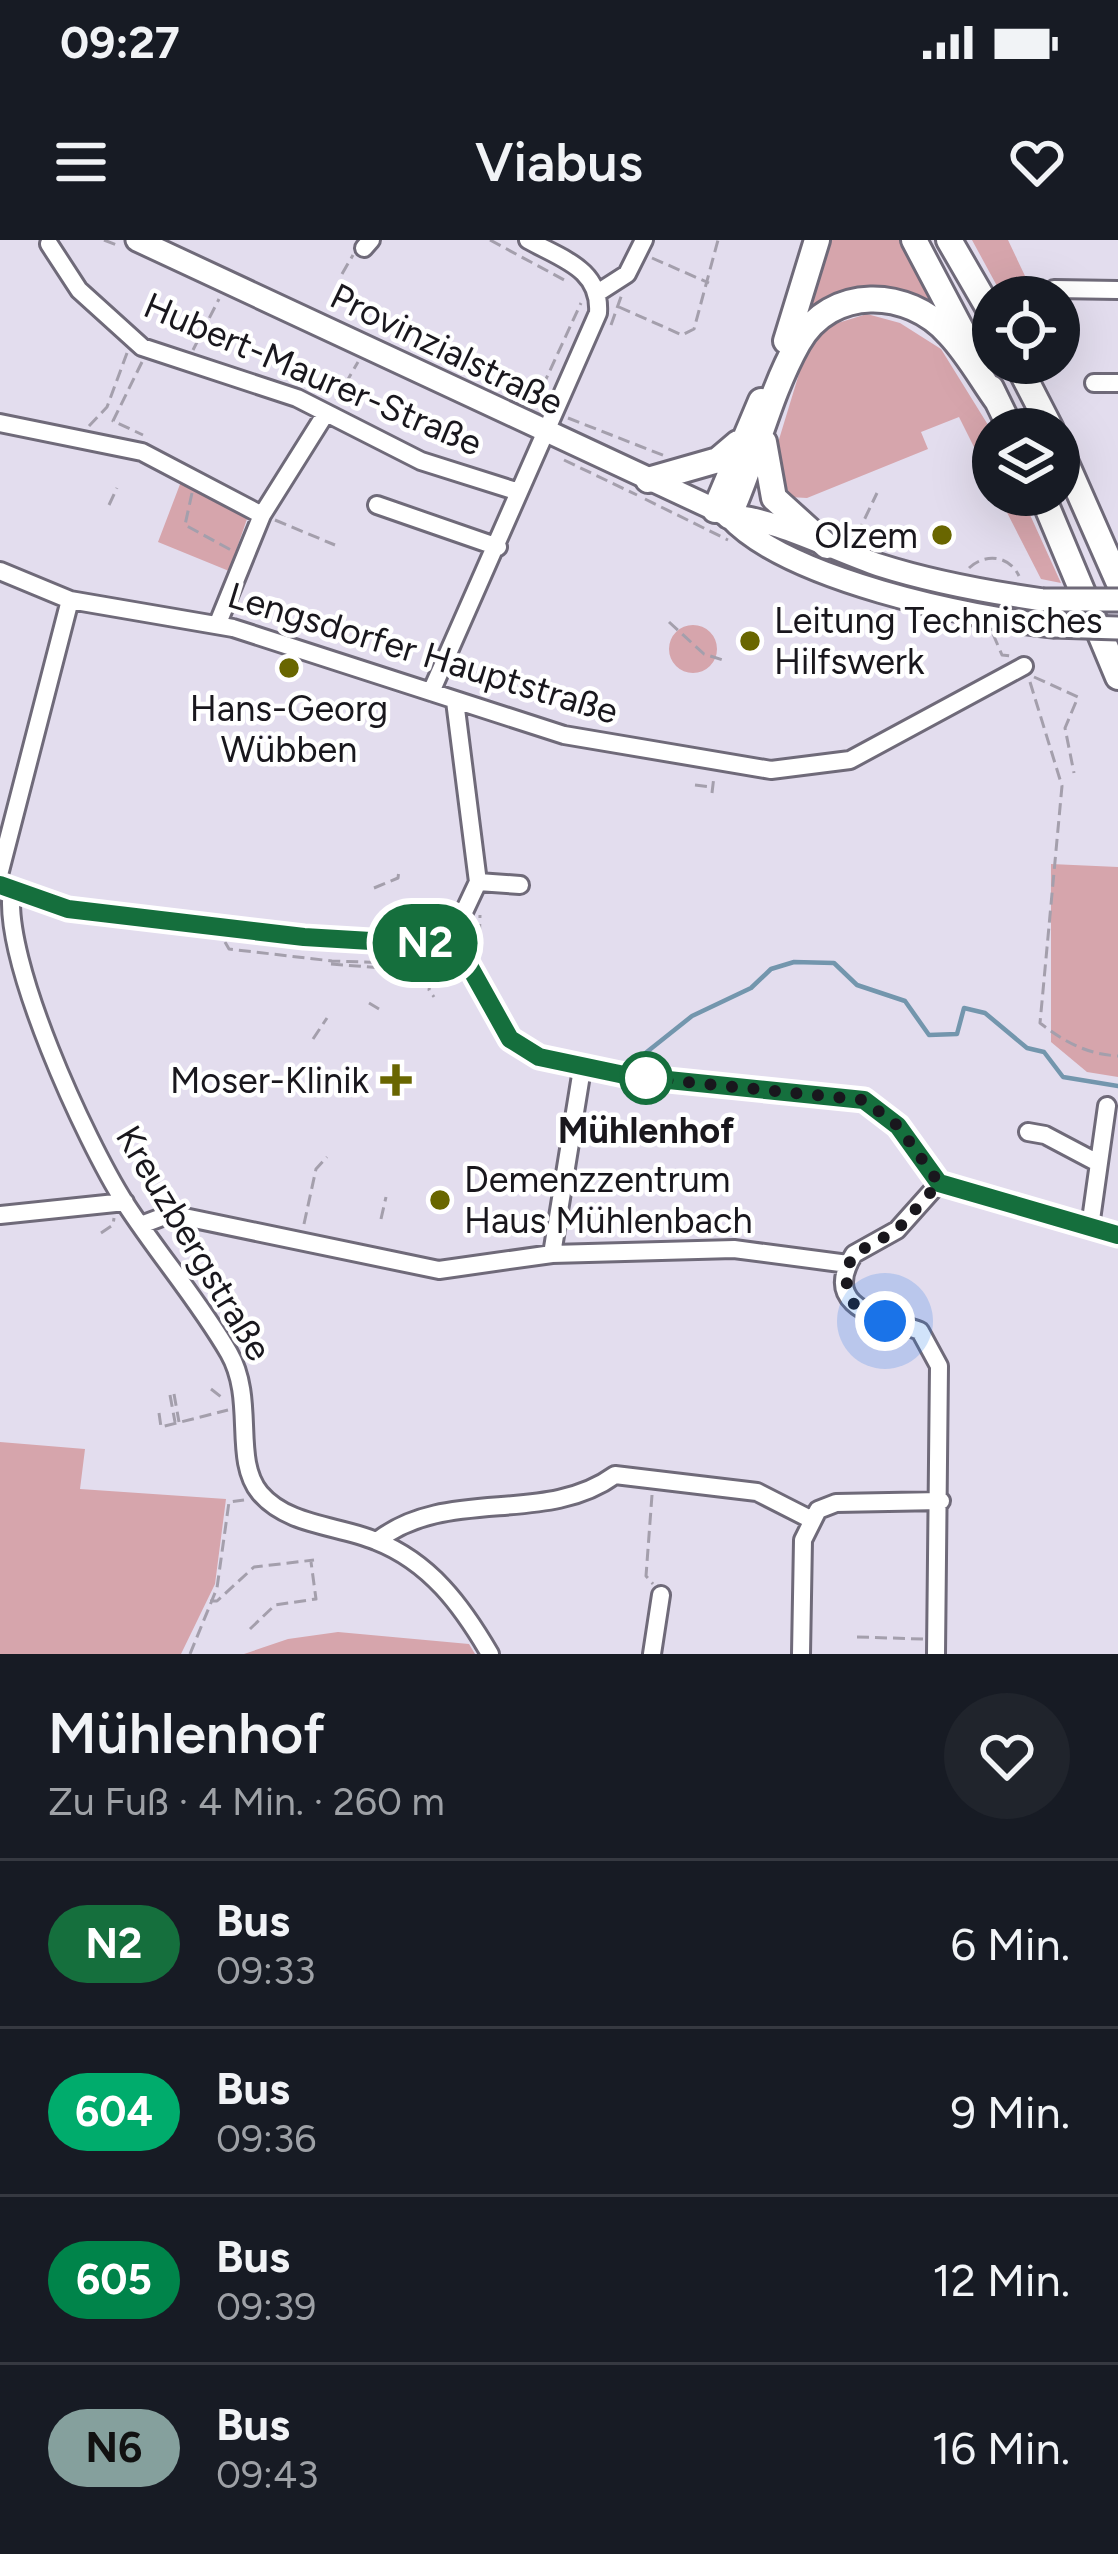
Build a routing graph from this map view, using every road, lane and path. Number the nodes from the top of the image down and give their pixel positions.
1 (136, 240) edge
2 (490, 240) edge
3 (528, 240) edge
4 (718, 240) edge
5 (817, 240) edge
6 (914, 240) edge
7 (949, 240) edge
8 (503, 243) edge
9 (49, 244) dead end
10 (367, 244) edge
11 (642, 246) edge
12 (342, 274) dead end
13 (972, 280) edge
14 (710, 284) junction
15 (578, 288) dead end
16 (1080, 289) edge
17 (1118, 290) edge
18 (222, 292) dead end
19 (591, 295) junction
20 (619, 307) dead end
21 (141, 345) junction
22 (359, 360) dead end
23 (187, 364) junction
24 (1094, 383) dead end
25 (1118, 383) edge
26 (998, 402) junction
27 (534, 405) dead end
28 (1001, 408) edge
29 (326, 413) junction
30 (0, 424) edge
31 (542, 431) junction
32 (145, 436) dead end
33 (754, 437) junction
34 (83, 439) junction
35 (197, 480) junction
36 (648, 480) junction
37 (116, 488) dead end
38 (519, 492) junction
39 (877, 493) dead end
40 (1080, 495) edge
41 (110, 505) dead end
42 (377, 505) dead end
43 (722, 513) junction
44 (262, 515) junction
45 (1051, 516) edge
46 (858, 533) dead end
47 (335, 545) dead end
48 (827, 546) junction
49 (498, 547) junction
50 (243, 556) junction
51 (0, 571) edge
52 (964, 577) dead end
53 (1019, 578) dead end
54 (1118, 581) edge
55 (70, 600) junction
56 (1118, 601) edge
57 (669, 622) dead end
58 (218, 623) junction
59 (1118, 628) edge
60 (993, 632) dead end
61 (723, 660) dead end
62 (1022, 665) junction
63 (1118, 677) edge
64 (431, 692) junction
65 (455, 700) junction
66 (1074, 773) dead end
67 (695, 785) dead end
68 (712, 787) dead end
69 (399, 870) dead end
70 (0, 871) edge
71 (479, 883) junction
72 (520, 885) dead end
73 (6, 887) edge
74 (374, 889) dead end
75 (222, 938) dead end
76 (447, 948) junction
77 (332, 964) dead end
78 (371, 968) junction
79 (423, 968) junction
80 (442, 968) dead end
81 (479, 980) junction
82 (434, 997) dead end
83 (369, 1003) dead end
84 (379, 1009) dead end
85 (327, 1018) dead end
86 (313, 1039) dead end
87 (1118, 1056) edge
88 (582, 1069) junction
89 (1106, 1106) dead end
90 (1028, 1132) dead end
91 (327, 1157) dead end
92 (1099, 1163) junction
93 (939, 1183) junction
94 (386, 1197) dead end
95 (125, 1202) junction
96 (0, 1215) edge
97 (381, 1219) dead end
98 (141, 1225) junction
99 (113, 1226) dead end
100 (1090, 1228) junction
101 (101, 1233) dead end
102 (1118, 1235) edge
103 (300, 1242) junction
104 (552, 1254) junction
105 (848, 1264) junction
106 (211, 1389) dead end
107 (172, 1395) dead end
108 (158, 1413) dead end
109 (177, 1424) junction
110 (653, 1480) junction
111 (941, 1501) junction
112 (229, 1502) dead end
113 (810, 1519) junction
114 (377, 1541) junction
115 (661, 1595) joint
116 (209, 1601) junction
117 (250, 1629) dead end
118 (857, 1637) dead end
119 (936, 1647) edge
120 (190, 1654) edge
121 (490, 1654) edge
122 (652, 1654) edge
123 (801, 1654) edge

1 - 31 main road, Provinzialstraße
2 - 8 path
3 - 19 street
4 - 14 path
5 - 33 highway
6 - 26 highway
7 - 13 highway
8 - 15 path
9 - 21 street, Hubert-Maurer-Straße
10 - 12 path
11 - 14 path
11 - 19 street
14 - 20 path
16 - 17 street
18 - 23 path
19 - 27 path
19 - 31 street
21 - 23 street, Hubert-Maurer-Straße
21 - 32 path
21 - 34 path
22 - 29 path
23 - 29 street, Hubert-Maurer-Straße
24 - 25 street
26 - 28 highway
26 - 33 highway
29 - 38 street, Hubert-Maurer-Straße
29 - 44 street
30 - 34 street
31 - 36 main road, Provinzialstraße
31 - 38 street
33 - 36 highway
33 - 43 highway
33 - 48 highway
34 - 35 street
35 - 44 street
35 - 50 path
36 - 43 main road, Provinzialstraße
37 - 41 path
38 - 49 street
39 - 46 path
40 - 54 highway
42 - 49 street
43 - 48 main road, Provinzialstraße
43 - 59 main road, Provinzialstraße, bridge
44 - 47 path
44 - 50 street
45 - 63 highway
48 - 56 main road, Provinzialstraße, bridge
49 - 64 street
50 - 58 street
51 - 55 street, Lengsdorfer Hauptstraße
52 - 53 path
55 - 58 street, Lengsdorfer Hauptstraße
55 - 70 street
57 - 61 path
58 - 64 street, Lengsdorfer Hauptstraße
60 - 62 path
62 - 65 street, Lengsdorfer Hauptstraße
62 - 66 path
62 - 87 path
64 - 65 street, Lengsdorfer Hauptstraße
65 - 71 street
67 - 68 path
69 - 74 path
71 - 72 street
71 - 76 street
71 - 81 path
73 - 76 street
73 - 95 street, Kreuzbergstraße
75 - 78 path
76 - 81 street
77 - 78 path
78 - 79 path
79 - 80 path
79 - 82 path
81 - 88 street
83 - 84 path
85 - 86 path
88 - 93 street
88 - 104 street
89 - 92 street
90 - 92 street
91 - 103 path
92 - 100 street
93 - 100 street
93 - 105 street
94 - 97 path
95 - 96 street
95 - 98 street, Kreuzbergstraße
98 - 103 street
98 - 114 street, Kreuzbergstraße
99 - 101 path
100 - 102 street
103 - 104 street
104 - 105 street
105 - 111 street
106 - 109 path
107 - 109 path
108 - 109 path
110 - 113 street
110 - 114 street
110 - 115 path
111 - 113 street
111 - 119 street
112 - 116 path
113 - 123 street
114 - 121 street, Kreuzbergstraße
115 - 122 street
116 - 117 path
116 - 120 path
118 - 119 path

